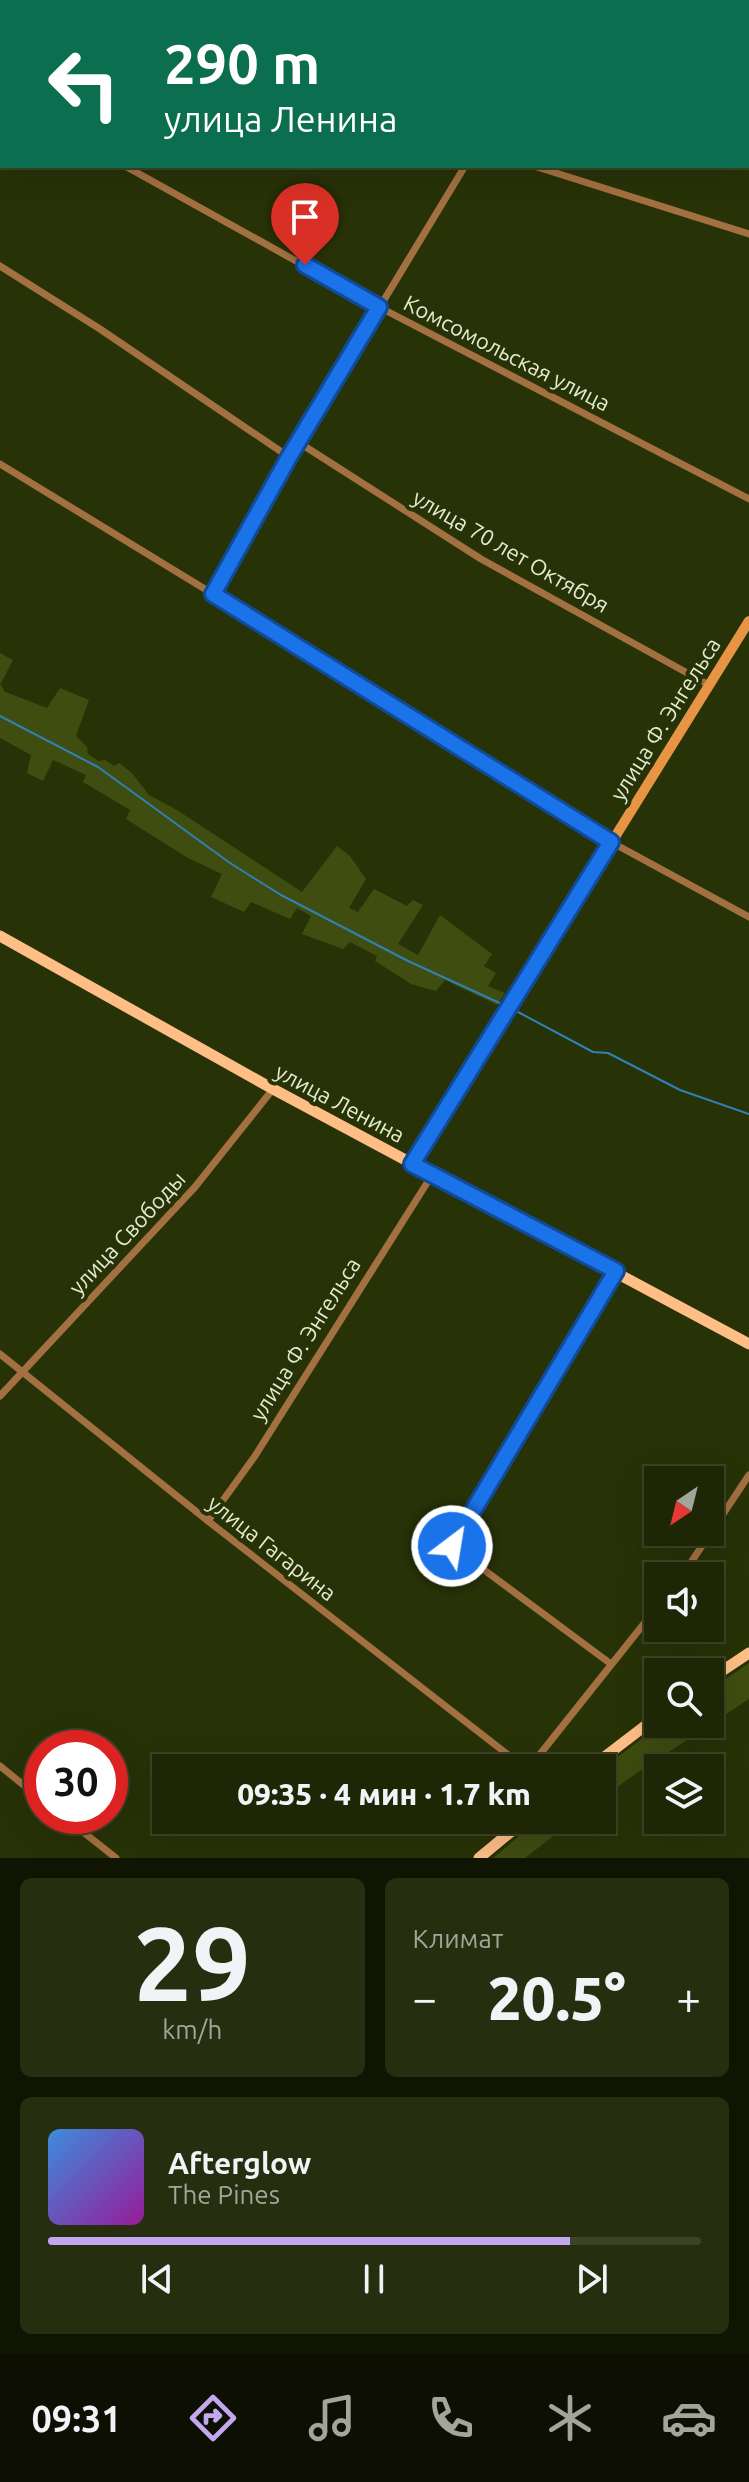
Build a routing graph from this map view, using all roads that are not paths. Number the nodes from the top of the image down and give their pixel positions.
1 (129, 168) edge
2 (464, 168) edge
3 (540, 168) edge
4 (749, 234) edge
5 (0, 266) edge
6 (379, 307) junction
7 (298, 442) junction
8 (289, 457) junction
9 (0, 464) edge
10 (749, 499) edge
11 (213, 594) junction
12 (749, 621) edge
13 (709, 685) junction
14 (611, 842) junction
15 (749, 917) edge
16 (0, 936) edge
17 (273, 1089) junction
18 (412, 1164) junction
19 (432, 1175) junction
20 (616, 1271) junction
21 (749, 1344) edge
22 (0, 1354) edge
23 (22, 1372) junction
24 (0, 1396) edge
25 (749, 1475) edge
26 (208, 1521) junction
27 (691, 1562) edge
28 (644, 1623) edge
29 (749, 1653) edge
30 (611, 1664) junction
31 (724, 1670) edge
32 (644, 1727) edge
33 (509, 1754) edge
34 (538, 1754) edge
35 (608, 1754) edge
36 (0, 1766) edge
37 (24, 1785) edge
38 (86, 1834) edge
39 (508, 1834) edge
40 (116, 1858) edge
41 (479, 1858) edge

1 - 6 street, Комсомольская улица
2 - 6 street
3 - 4 street
5 - 8 street
6 - 7 street
6 - 10 street, Комсомольская улица
7 - 8 street
7 - 13 street, улица 70 лет Октября
8 - 11 street
9 - 11 street
11 - 14 street
12 - 13 main road, улица Ф. Энгельса
13 - 14 main road, улица Ф. Энгельса
14 - 15 street
14 - 18 main road, улица Ф. Энгельса
16 - 17 main road, улица Ленина
17 - 18 main road, улица Ленина
17 - 23 street, улица Свободы
18 - 19 main road, улица Ленина
19 - 20 main road, улица Ленина
19 - 26 street, улица Ф. Энгельса
20 - 21 main road, улица Ленина
20 - 30 street
22 - 23 street, улица Гагарина
23 - 24 street, улица Свободы
23 - 26 street, улица Гагарина
25 - 27 street
26 - 33 street, улица Гагарина
28 - 30 street
29 - 31 main road
30 - 34 street
32 - 35 main road
36 - 37 street
38 - 40 street
39 - 41 main road

